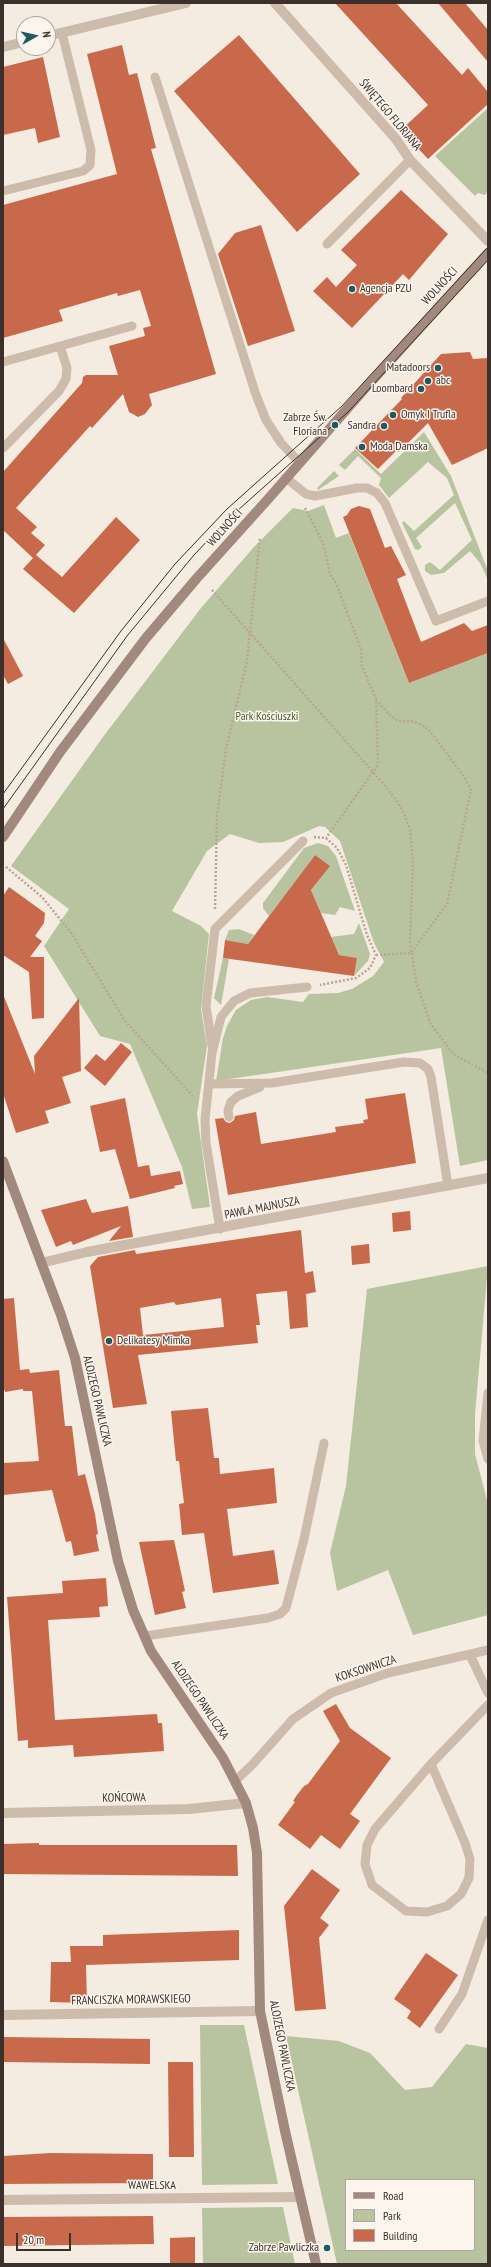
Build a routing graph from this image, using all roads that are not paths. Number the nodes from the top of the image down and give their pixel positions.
1 (186, 3) edge
2 (276, 3) edge
3 (62, 33) junction
4 (56, 34) edge
5 (16, 44) edge
6 (3, 47) edge
7 (155, 77) dead end
8 (410, 160) junction
9 (3, 191) edge
10 (488, 241) edge
11 (327, 244) dead end
12 (488, 253) edge
13 (132, 326) dead end
14 (60, 346) junction
15 (3, 362) edge
16 (3, 448) edge
17 (300, 463) junction
18 (286, 478) junction
19 (488, 601) edge
20 (3, 837) edge
21 (303, 841) road end
22 (307, 987) road end
23 (212, 1053) junction
24 (272, 1083) junction
25 (209, 1084) junction
26 (228, 1117) dead end
27 (3, 1162) edge
28 (488, 1178) edge
29 (448, 1186) junction
30 (220, 1229) junction
31 (41, 1263) junction
32 (488, 1393) edge
33 (324, 1443) dead end
34 (488, 1459) edge
35 (144, 1636) junction
36 (488, 1650) edge
37 (470, 1655) junction
38 (488, 1693) edge
39 (488, 1705) edge
40 (431, 1764) junction
41 (235, 1780) junction
42 (246, 1803) junction
43 (3, 1813) edge
44 (488, 1920) edge
45 (260, 2011) junction
46 (3, 2015) edge
47 (439, 2029) dead end
48 (300, 2197) junction
49 (3, 2200) edge
50 (316, 2264) edge

1 - 3 street
2 - 8 street, ŚWIĘTEGO FLORIANA
3 - 4 street
3 - 9 lane
5 - 6 street
7 - 17 lane
8 - 10 street, ŚWIĘTEGO FLORIANA
8 - 11 lane
12 - 17 street, WOLNOŚCI
13 - 14 lane
14 - 15 lane
14 - 16 lane
17 - 18 street, WOLNOŚCI
18 - 19 lane
18 - 20 street, WOLNOŚCI
21 - 23 lane
22 - 23 lane
23 - 25 lane
24 - 25 lane
24 - 26 lane
24 - 29 lane
25 - 30 lane
27 - 31 street, ALOJZEGO PAWLICZKA
28 - 29 street, PAWŁA MAJNUSZA
29 - 30 street, PAWŁA MAJNUSZA
30 - 31 street, PAWŁA MAJNUSZA
31 - 35 street, ALOJZEGO PAWLICZKA
32 - 34 lane
33 - 35 lane
35 - 41 street, ALOJZEGO PAWLICZKA
36 - 37 lane, KOKSOWNICZA
37 - 38 lane
37 - 41 lane, KOKSOWNICZA
39 - 40 lane
40 - 40 lane
41 - 42 street, ALOJZEGO PAWLICZKA
42 - 43 street, KOŃCOWA
42 - 45 street, ALOJZEGO PAWLICZKA
44 - 47 lane
45 - 46 street, FRANCISZKA MORAWSKIEGO
45 - 48 street, ALOJZEGO PAWLICZKA
48 - 49 street, WAWELSKA
48 - 50 street, ALOJZEGO PAWLICZKA

